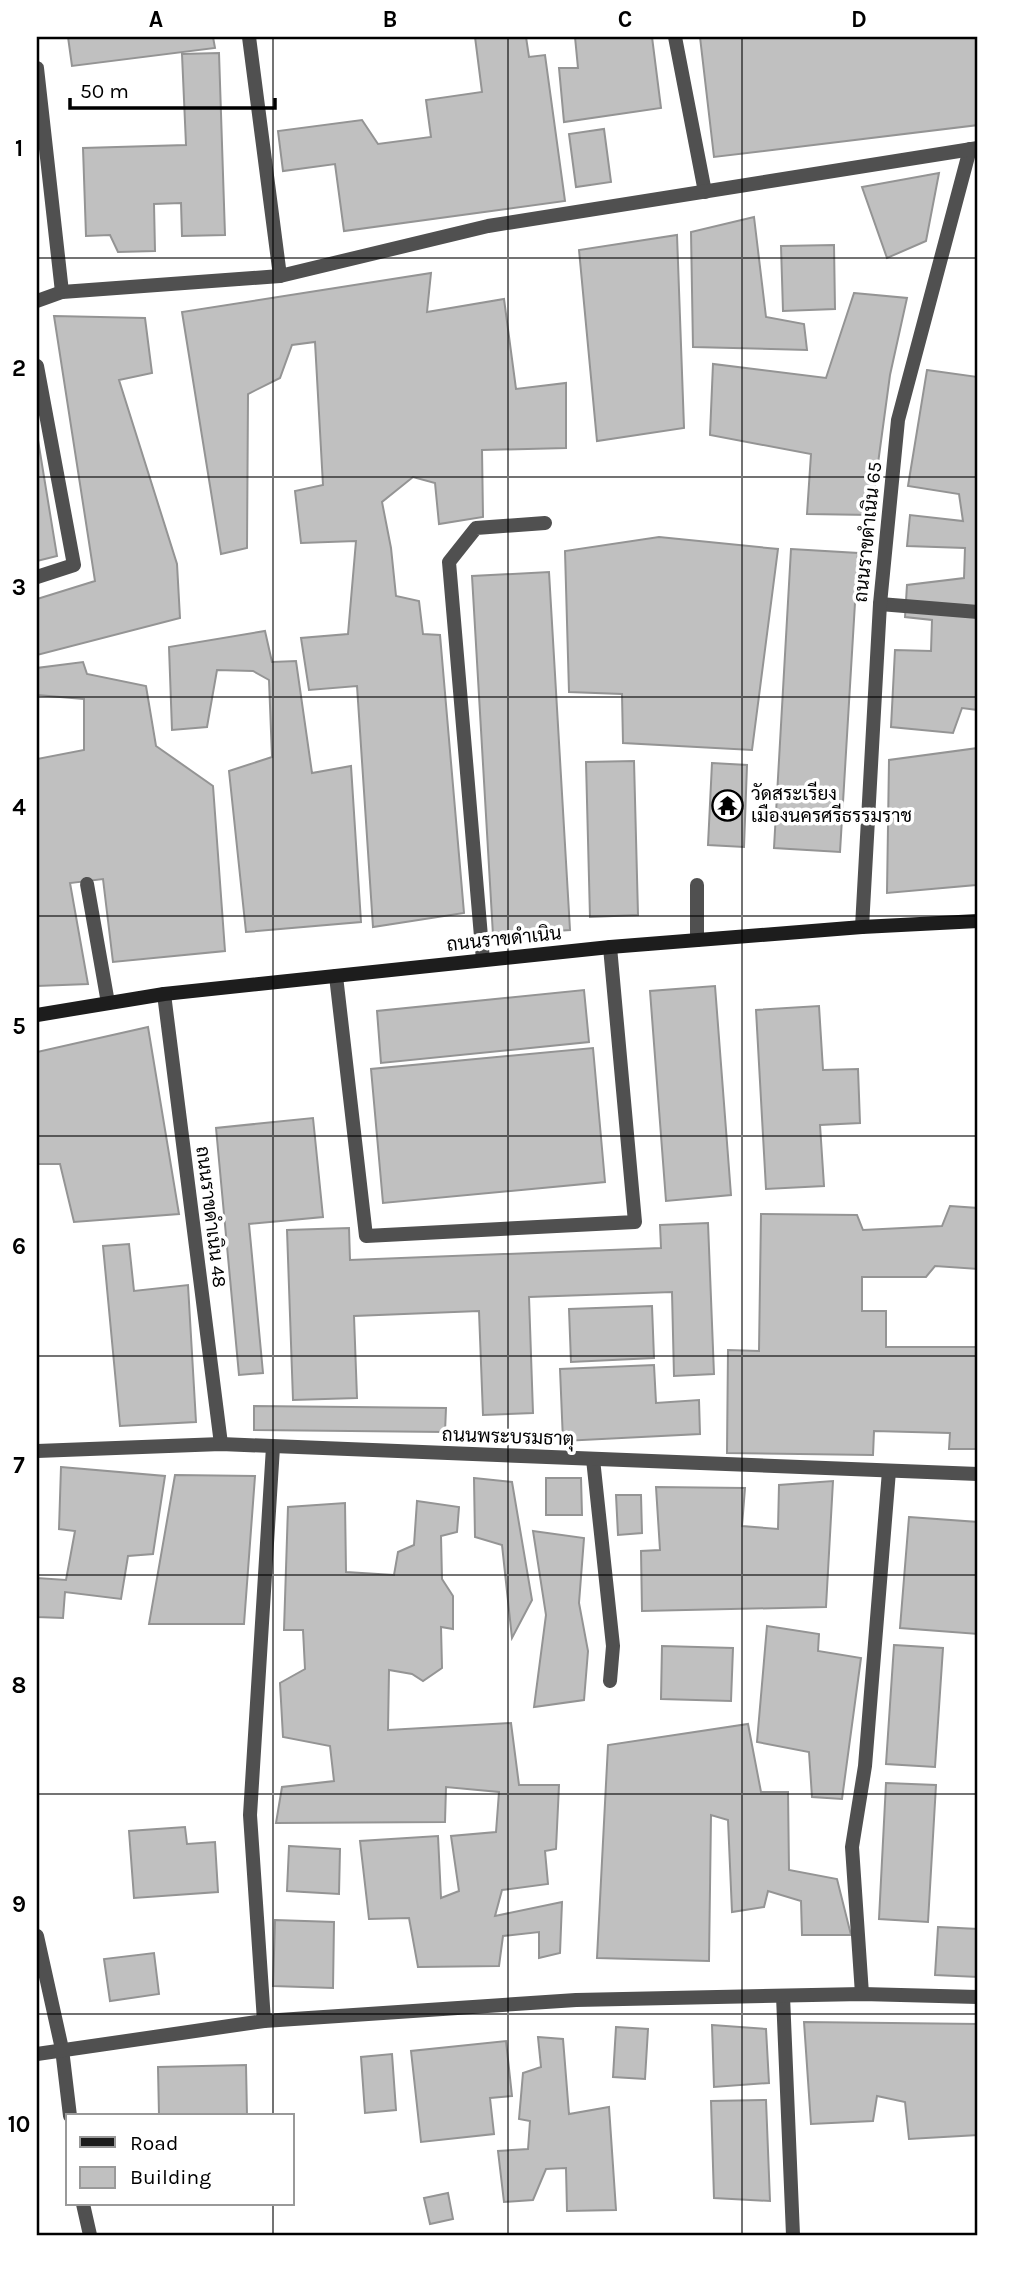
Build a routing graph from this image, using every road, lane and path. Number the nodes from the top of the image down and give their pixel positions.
1 (249, 37) edge
2 (675, 37) edge
3 (37, 68) edge
4 (974, 149) edge
5 (705, 192) junction
6 (280, 276) junction
7 (62, 292) junction
8 (37, 301) edge
9 (37, 366) edge
10 (545, 523) dead end
11 (37, 577) edge
12 (880, 604) junction
13 (978, 612) edge
14 (87, 884) dead end
15 (697, 885) dead end
16 (978, 921) edge
17 (862, 927) junction
18 (697, 940) junction
19 (610, 947) junction
20 (484, 960) junction
21 (336, 976) junction
22 (163, 994) junction
23 (108, 1003) junction
24 (37, 1015) edge
25 (221, 1444) junction
26 (273, 1447) junction
27 (37, 1451) edge
28 (593, 1459) junction
29 (889, 1471) junction
30 (978, 1474) edge
31 (610, 1681) dead end
32 (37, 1937) edge
33 (862, 1994) junction
34 (783, 1996) junction
35 (978, 1997) edge
36 (264, 2021) junction
37 (62, 2049) junction
38 (37, 2054) edge
39 (70, 2114) edge
40 (83, 2206) edge
41 (90, 2235) edge
42 (793, 2235) edge

1 - 6 street
2 - 5 street
3 - 7 street
4 - 5 street
4 - 12 street, ถนนราขดำเนิน 65
5 - 6 street
6 - 7 street
7 - 8 street
9 - 11 street
10 - 20 street
12 - 13 street
12 - 17 street, ถนนราขดำเนิน 65
14 - 23 street
15 - 18 street
16 - 17 main road, ถนนราขดำเนิน
17 - 18 main road, ถนนราขดำเนิน
18 - 19 main road, ถนนราขดำเนิน
19 - 20 main road, ถนนราขดำเนิน
19 - 21 street
20 - 21 main road, ถนนราขดำเนิน
21 - 22 main road, ถนนราขดำเนิน
22 - 23 main road, ถนนราขดำเนิน
22 - 25 street, ถนนราขดำเนิน 48
23 - 24 main road, ถนนราขดำเนิน
25 - 26 street, ถนนพระบรมธาตุ
25 - 27 street, ถนนพระบรมธาตุ
26 - 28 street, ถนนพระบรมธาตุ
26 - 36 street
28 - 29 street, ถนนพระบรมธาตุ
28 - 31 street
29 - 30 street, ถนนพระบรมธาตุ
29 - 33 street
32 - 37 street
33 - 34 street
33 - 35 street
34 - 36 street
34 - 42 street
36 - 37 street
37 - 38 street
37 - 39 street
40 - 41 street

